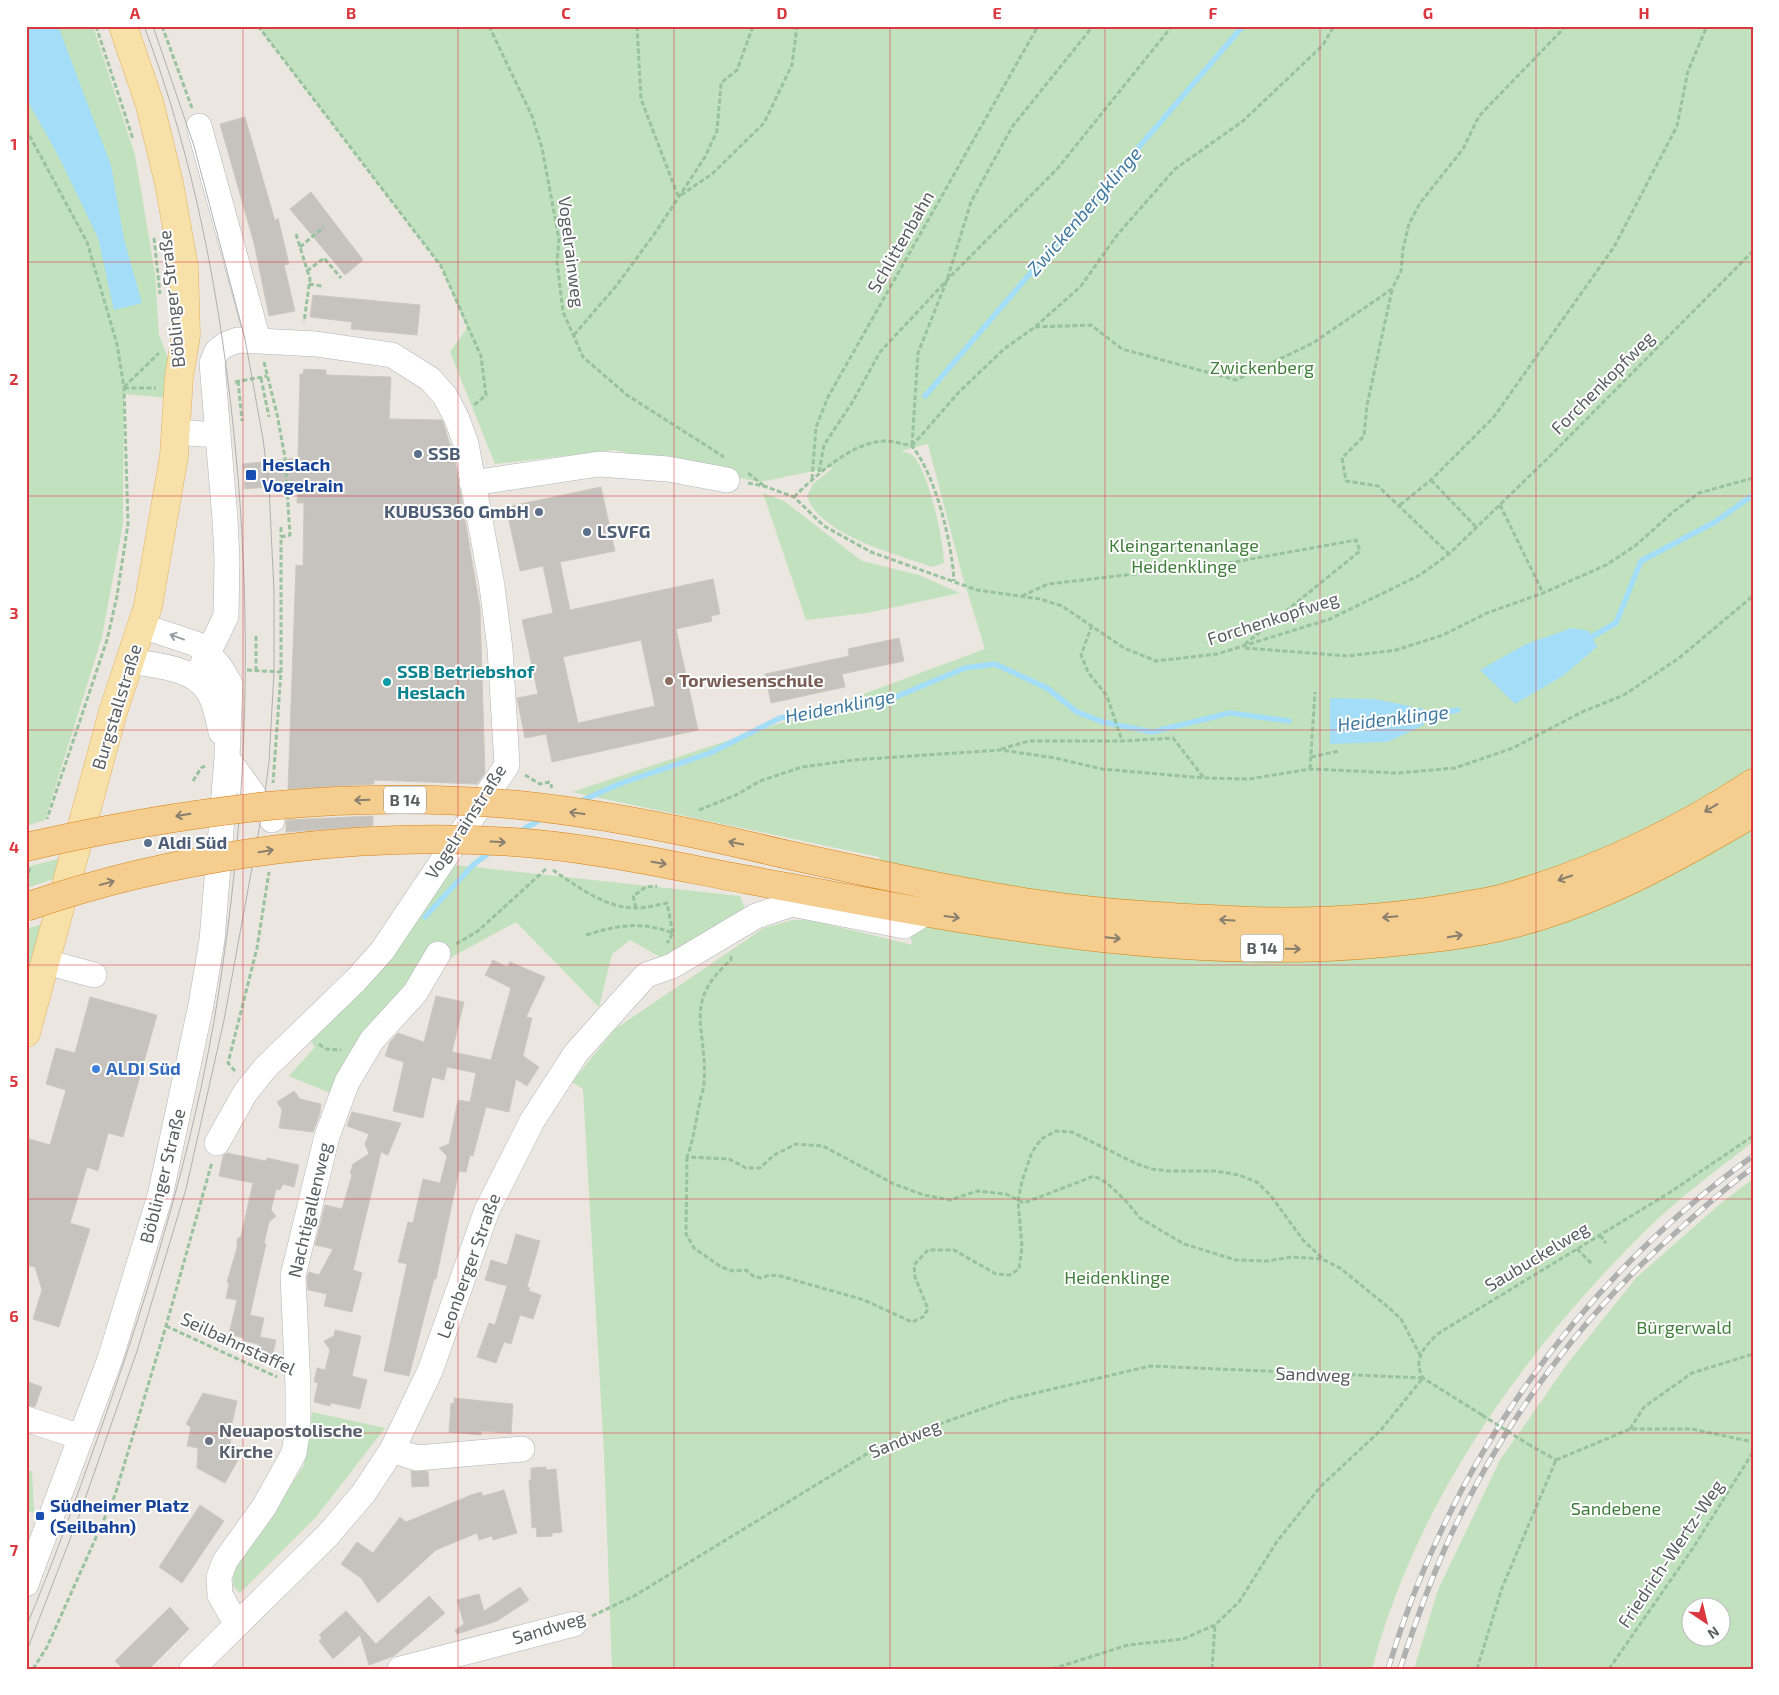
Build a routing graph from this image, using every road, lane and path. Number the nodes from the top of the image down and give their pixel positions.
1 (96, 26) edge
2 (109, 26) edge
3 (123, 26) edge
4 (162, 26) edge
5 (258, 26) edge
6 (489, 26) edge
7 (637, 26) edge
8 (752, 26) edge
9 (797, 26) edge
10 (1038, 26) edge
11 (1093, 26) edge
12 (1172, 26) edge
13 (1334, 26) edge
14 (1566, 26) edge
15 (1707, 26) edge
16 (199, 126) joint
17 (26, 129) edge
18 (136, 148) dead end
19 (678, 196) junction
20 (324, 227) dead end
21 (153, 233) dead end
22 (296, 234) dead end
23 (300, 247) junction
24 (1753, 251) edge
25 (307, 271) junction
26 (341, 278) dead end
27 (947, 280) junction
28 (309, 284) junction
29 (322, 286) dead end
30 (1392, 289) junction
31 (161, 299) dead end
32 (1035, 327) junction
33 (574, 335) junction
34 (258, 340) junction
35 (302, 343) junction
36 (162, 349) dead end
37 (267, 376) junction
38 (179, 377) junction
39 (261, 378) junction
40 (238, 382) junction
41 (124, 388) junction
42 (214, 390) junction
43 (269, 417) dead end
44 (457, 419) junction
45 (242, 421) dead end
46 (176, 432) junction
47 (217, 435) junction
48 (912, 446) junction
49 (734, 470) junction
50 (819, 472) junction
51 (1753, 478) edge
52 (812, 479) junction
53 (1431, 480) junction
54 (472, 484) junction
55 (764, 486) junction
56 (794, 497) junction
57 (1400, 505) junction
58 (1500, 505) junction
59 (281, 527) dead end
60 (1477, 528) junction
61 (281, 537) junction
62 (1449, 554) junction
63 (954, 581) junction
64 (1543, 593) junction
65 (1022, 596) junction
66 (1753, 596) edge
67 (1092, 625) junction
68 (142, 626) junction
69 (256, 634) dead end
70 (1242, 647) junction
71 (208, 654) junction
72 (130, 661) junction
73 (256, 671) dead end
74 (196, 678) junction
75 (1315, 692) dead end
76 (1122, 741) junction
77 (1339, 751) dead end
78 (227, 755) junction
79 (1311, 758) junction
80 (1310, 769) junction
81 (1204, 778) junction
82 (550, 782) dead end
83 (1753, 783) edge
84 (540, 784) dead end
85 (1753, 813) edge
86 (272, 820) joint
87 (34, 846) edge
88 (269, 864) dead end
89 (549, 867) dead end
90 (26, 880) edge
91 (656, 887) dead end
92 (26, 907) edge
93 (636, 908) junction
94 (925, 913) junction
95 (727, 932) junction
96 (673, 933) junction
97 (586, 935) dead end
98 (438, 954) dead end
99 (668, 956) junction
100 (46, 962) junction
101 (94, 975) dead end
102 (26, 1033) edge
103 (314, 1039) dead end
104 (367, 1049) junction
105 (245, 1093) junction
106 (1753, 1136) edge
107 (217, 1143) joint
108 (687, 1157) junction
109 (1018, 1201) junction
110 (1600, 1235) junction
111 (1606, 1243) dead end
112 (1577, 1249) junction
113 (1322, 1259) junction
114 (1593, 1265) dead end
115 (166, 1326) junction
116 (1753, 1354) edge
117 (1420, 1355) junction
118 (1423, 1378) junction
119 (298, 1387) junction
120 (26, 1419) edge
121 (1630, 1429) junction
122 (81, 1437) junction
123 (1753, 1442) edge
124 (522, 1449) dead end
125 (392, 1450) junction
126 (1753, 1452) edge
127 (1556, 1460) junction
128 (33, 1547) edge
129 (26, 1584) edge
130 (236, 1623) junction
131 (574, 1624) joint
132 (1214, 1625) junction
133 (33, 1669) edge
134 (192, 1669) edge
135 (400, 1669) edge
136 (1052, 1669) edge
137 (1212, 1669) edge
138 (1476, 1669) edge
139 (1609, 1669) edge

1 - 18 path
2 - 38 main road, Böblinger Straße
3 - 38 main road, Böblinger Straße
4 - 16 path
5 - 44 path
6 - 33 path, Vogelrainweg
7 - 19 path
8 - 19 path
9 - 19 path
10 - 52 path, Schlittenbahn
11 - 27 path
12 - 27 path
13 - 32 path
14 - 30 path
15 - 53 path
16 - 34 street
17 - 41 path
19 - 33 path
20 - 23 path
21 - 31 path
22 - 23 path
23 - 25 path
24 - 58 path, Forchenkopfweg
25 - 26 path
25 - 28 path
27 - 48 path
27 - 50 path
28 - 29 path
28 - 35 path
30 - 32 path
30 - 57 path
32 - 48 path
33 - 49 path, Vogelrainweg
34 - 35 street, Vogelrainstraße
34 - 37 path
34 - 42 street, Böblinger Straße
35 - 44 street, Vogelrainstraße
36 - 41 path
37 - 39 path
37 - 61 path
38 - 46 main road, Burgstallstraße
39 - 40 path
39 - 43 path
40 - 42 path
40 - 45 path
41 - 87 path
42 - 47 street, Böblinger Straße
44 - 54 street, Vogelrainstraße
46 - 47 street
46 - 68 main road, Burgstallstraße
47 - 71 street, Böblinger Straße
48 - 50 path
48 - 63 path
49 - 54 street
49 - 55 path
49 - 55 path, Vogelrainweg
50 - 52 path
51 - 64 path
52 - 56 path
53 - 57 path
53 - 60 path
54 - 105 street, Vogelrainstraße
55 - 56 path
56 - 63 path, Forchenkopfweg
57 - 62 path
58 - 60 path, Forchenkopfweg
58 - 64 path
59 - 61 path
60 - 62 path, Forchenkopfweg
61 - 86 path
62 - 70 path, Forchenkopfweg
63 - 65 path, Forchenkopfweg
64 - 70 path
65 - 67 path, Forchenkopfweg
65 - 70 path
66 - 80 path
67 - 70 path, Forchenkopfweg
67 - 76 path
71 -> 68 street, Böblinger Straße
68 - 72 main road, Burgstallstraße
69 - 73 path
71 - 74 street, Böblinger Straße
71 - 78 street, Böblinger Straße
72 - 74 street
72 - 100 main road, Burgstallstraße
74 - 78 street, Böblinger Straße
75 - 79 path
76 - 81 path
76 - 81 path
77 - 79 path
78 - 86 street
78 - 122 street, Böblinger Straße
79 - 80 path
80 - 81 path
82 - 84 path
83 -> 87 highway, B 14, bridge
94 -> 85 highway, B 14
87 - 90 path
88 - 105 path
89 - 93 path
91 - 93 path
92 -> 94 highway, B 14, bridge
93 - 96 path
94 - 95 street, Leonberger Straße
95 - 99 street, Leonberger Straße
95 - 108 path
96 - 97 path
96 - 99 path
98 - 104 street, Nachtigallenweg
99 - 125 street, Leonberger Straße
100 - 101 street
100 - 102 main road, Burgstallstraße
103 - 104 path
104 - 119 street, Nachtigallenweg
105 - 107 street, Vogelrainstraße
106 - 110 path, Saubuckelweg
107 - 115 path
108 - 109 path
108 - 109 path
109 - 113 path
109 - 113 path
110 - 111 path
110 - 112 path, Saubuckelweg
112 - 114 path
112 - 117 path, Saubuckelweg
113 - 117 path
115 - 119 path, Seilbahnstaffel
115 - 133 path
116 - 121 path
117 - 118 path
118 - 127 path, bridge
118 - 131 path, Sandweg
118 - 132 path
119 - 130 street, Nachtigallenweg
120 - 122 street
121 - 123 path
121 - 127 path
122 - 128 street, Böblinger Straße
124 - 125 street
125 - 130 street, Leonberger Straße
126 - 139 path, Friedrich-Wertz-Weg
127 - 138 path
128 - 129 street, Böblinger Straße
130 - 134 street, Leonberger Straße
131 - 135 street, Sandweg
132 - 136 path
132 - 137 path

